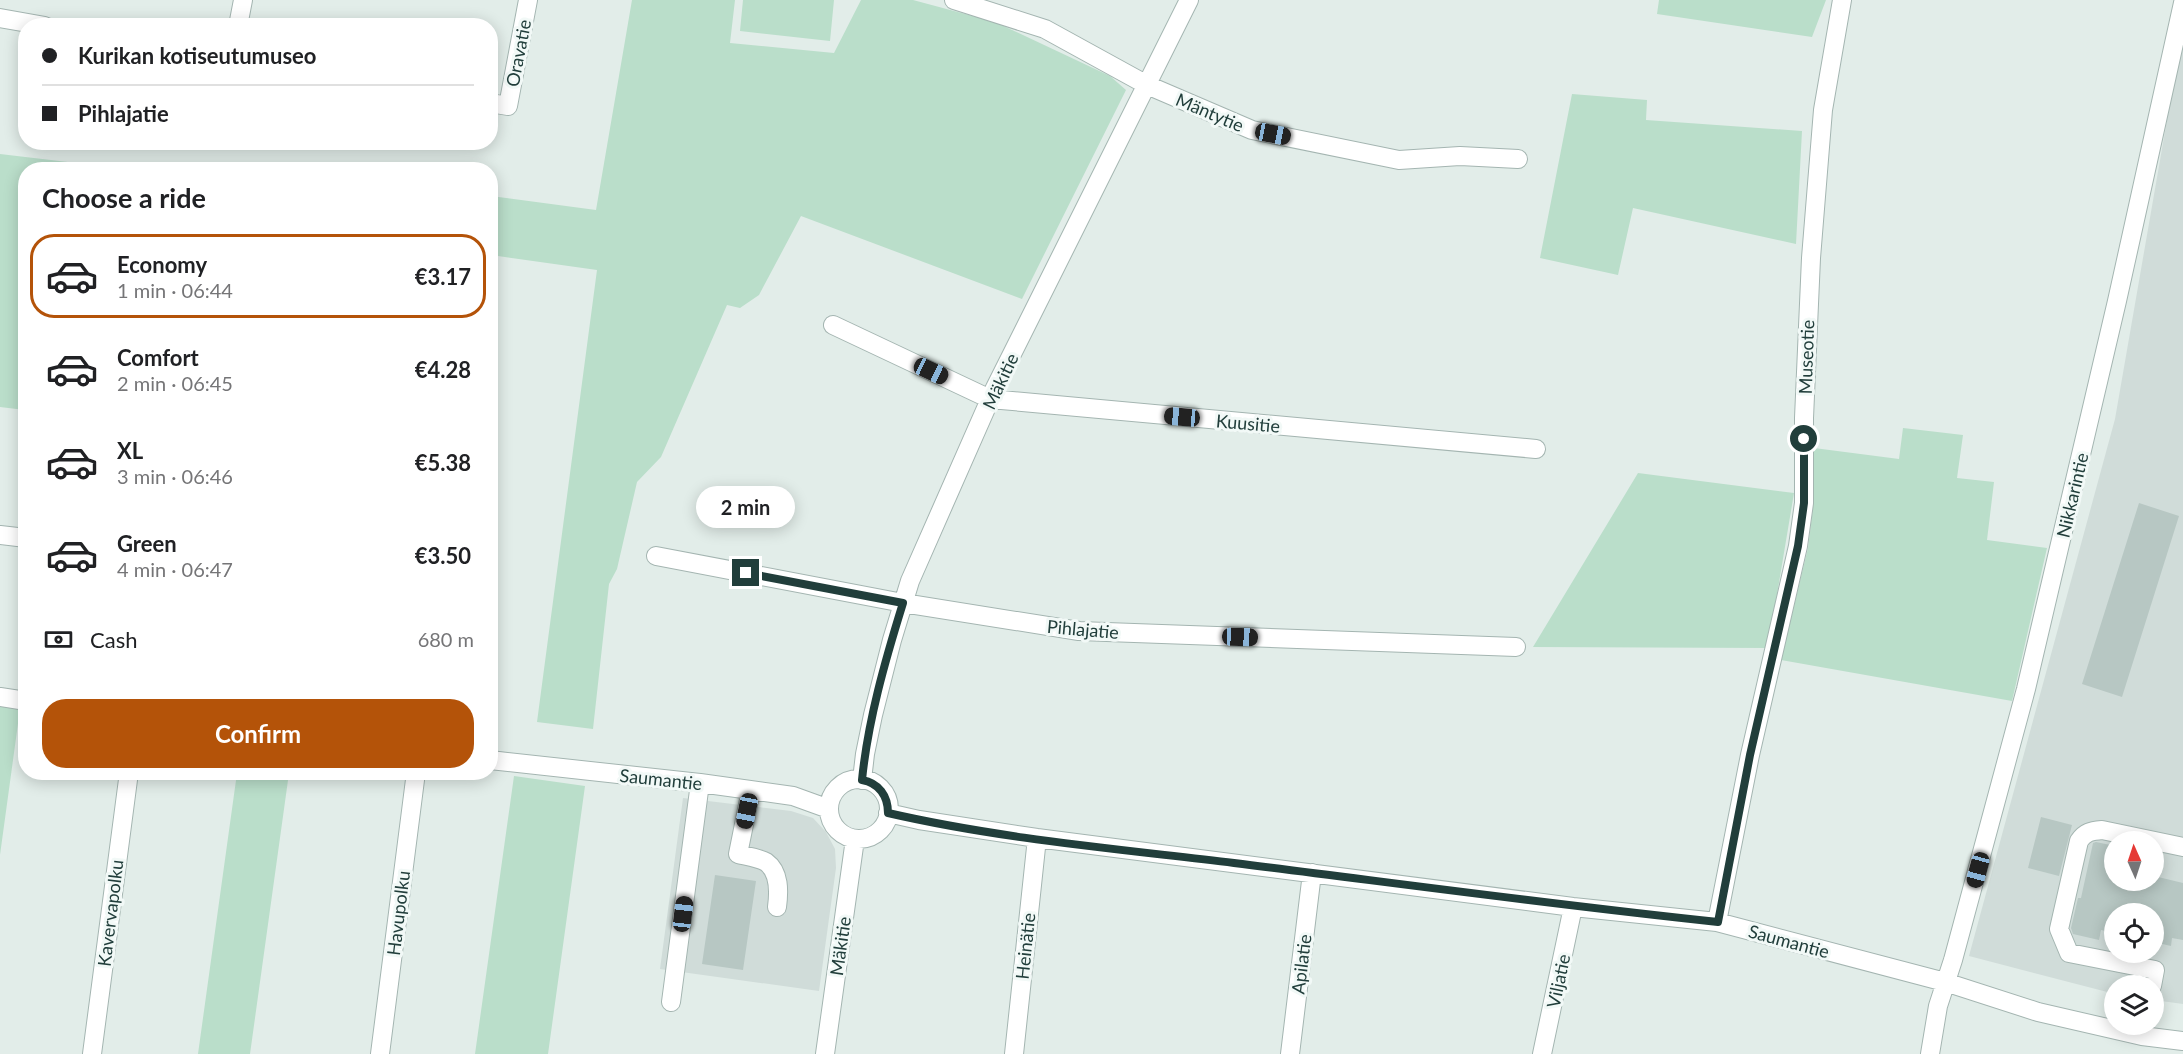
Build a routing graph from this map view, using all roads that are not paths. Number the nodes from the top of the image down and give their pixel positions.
1 (243, 0) edge
2 (528, 0) edge
3 (954, 0) edge
4 (1189, 0) edge
5 (1842, 0) edge
6 (2183, 3) edge
7 (0, 18) edge
8 (240, 18) edge
9 (18, 21) edge
10 (1147, 85) junction
11 (499, 105) edge
12 (1518, 159) dead end
13 (833, 325) dead end
14 (990, 399) junction
15 (1536, 449) dead end
16 (0, 535) edge
17 (18, 537) edge
18 (656, 556) dead end
19 (903, 603) junction
20 (1516, 647) dead end
21 (0, 697) edge
22 (18, 700) edge
23 (498, 761) edge
24 (128, 780) edge
25 (415, 780) edge
26 (862, 780) junction
27 (700, 783) junction
28 (751, 790) junction
29 (829, 809) junction
30 (888, 813) junction
31 (1037, 838) junction
32 (855, 839) junction
33 (2183, 848) edge
34 (1312, 873) junction
35 (777, 907) dead end
36 (1573, 907) junction
37 (1718, 922) junction
38 (2154, 975) edge
39 (1945, 982) junction
40 (671, 1002) dead end
41 (2104, 1023) edge
42 (2162, 1035) edge
43 (2183, 1041) edge
44 (92, 1054) edge
45 (380, 1054) edge
46 (825, 1054) edge
47 (1014, 1054) edge
48 (1290, 1054) edge
49 (1542, 1054) edge
50 (1930, 1054) edge

1 - 8 street
2 - 11 street, Oravatie
3 - 10 street, Mäntytie
4 - 10 street, Mäkitie
5 - 37 street, Museotie
6 - 39 street, Nikkarintie
7 - 9 street
10 - 12 street, Mäntytie
10 - 14 street, Mäkitie
13 - 14 street, Kuusitie
14 - 15 street, Kuusitie
14 - 19 street, Mäkitie
16 - 17 street
18 - 19 street, Pihlajatie
19 - 20 street, Pihlajatie
19 - 26 street, Mäkitie
21 - 22 street
23 - 27 street, Saumantie
24 - 44 street, Kavervapolku
25 - 45 street, Havupolku
26 - 29 street
26 - 30 street
27 - 28 street, Saumantie
27 - 40 street
28 - 29 street, Saumantie
28 - 35 street
29 - 32 street
30 - 31 street, Saumantie
30 - 32 street
31 - 34 street, Saumantie
31 - 47 street, Heinätie
32 - 46 street, Mäkitie
33 - 38 street
34 - 36 street, Saumantie
34 - 48 street, Apilatie
36 - 37 street, Saumantie
36 - 49 street, Viljatie
37 - 39 street, Saumantie
39 - 41 street, Saumantie
39 - 50 street, Nikkarintie
42 - 43 street, Saumantie

